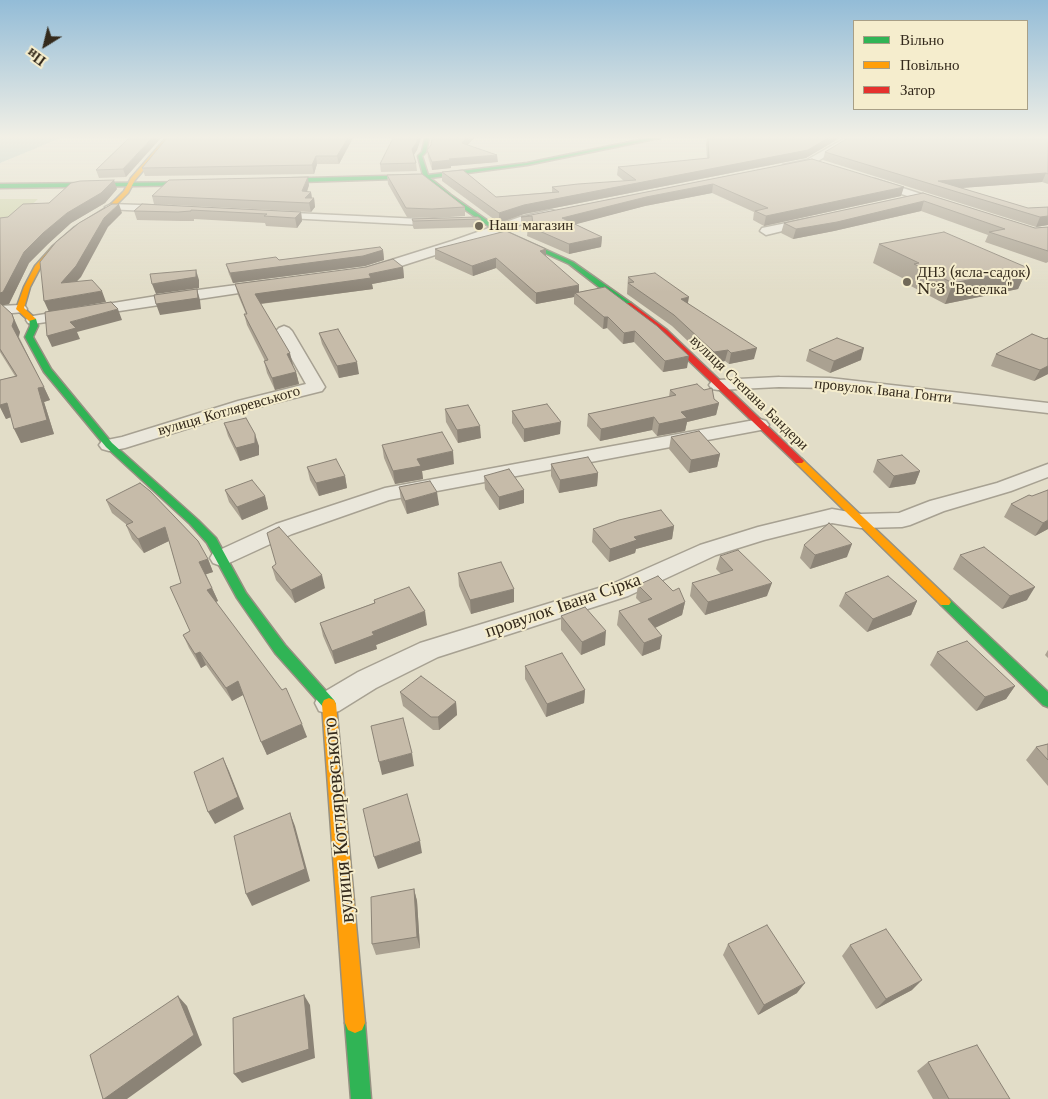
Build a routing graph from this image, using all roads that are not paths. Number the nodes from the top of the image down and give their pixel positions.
1 (127, 189) edge
2 (441, 189) edge
3 (897, 189) edge
4 (920, 197) junction
5 (900, 201) edge
6 (111, 207) junction
7 (956, 208) edge
8 (176, 209) edge
9 (564, 211) edge
10 (257, 214) edge
11 (824, 218) edge
12 (483, 220) junction
13 (496, 229) junction
14 (766, 231) dead end
15 (357, 274) edge
16 (279, 284) edge
17 (20, 309) junction
18 (0, 310) edge
19 (32, 320) junction
20 (284, 331) dead end
21 (718, 385) junction
22 (1048, 408) edge
23 (760, 425) junction
24 (109, 446) junction
25 (1048, 470) edge
26 (861, 521) junction
27 (221, 558) junction
28 (1048, 701) edge
29 (329, 703) junction
30 (362, 1099) edge

1 - 6 street
2 - 12 street, вулиця Степана Бандери
3 - 4 street
4 - 5 street
4 - 7 street
6 - 8 street
6 - 17 street
9 - 13 street
10 - 12 street
11 - 14 street
12 - 13 street, вулиця Степана Бандери
13 - 15 street
13 - 21 street, вулиця Степана Бандери
16 - 19 street
17 - 18 street
17 - 19 street
19 - 24 street, вулиця Котляревського
20 - 24 street, вулиця Котляревського
21 - 22 street, провулок Івана Гонти
21 - 23 street, вулиця Степана Бандери
23 - 26 street, вулиця Степана Бандери
23 - 27 street
24 - 27 street, вулиця Котляревського
25 - 26 street, провулок Івана Сірка
26 - 28 street, вулиця Степана Бандери
26 - 29 street, провулок Івана Сірка
27 - 29 street, вулиця Котляревського
29 - 30 street, вулиця Котляревського

